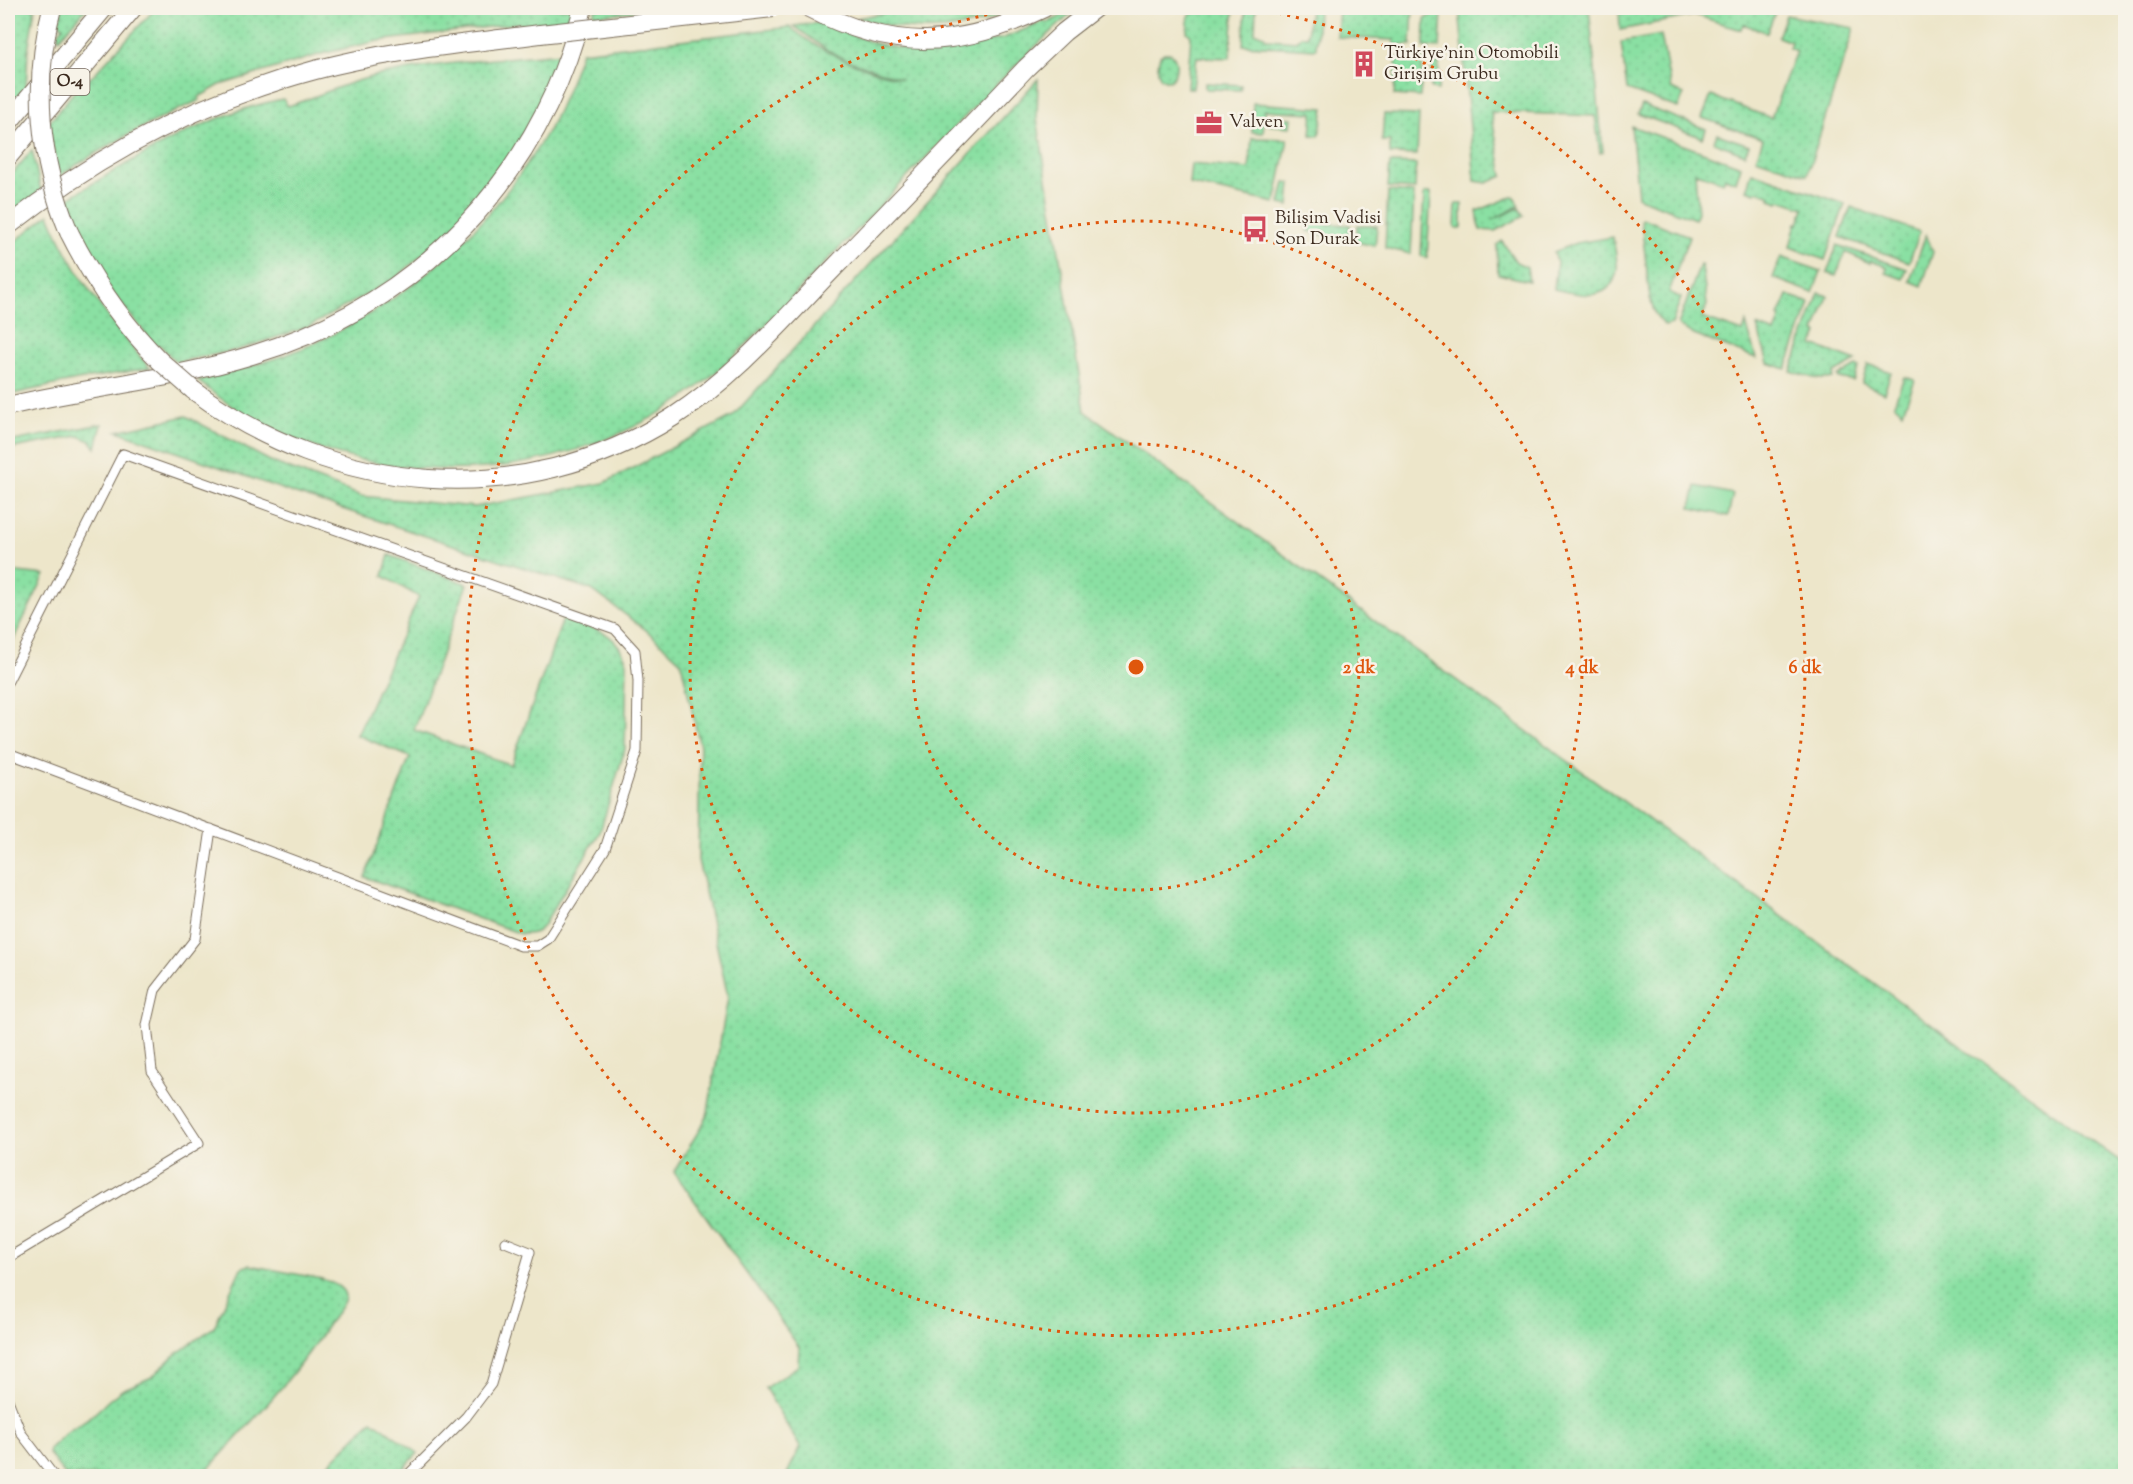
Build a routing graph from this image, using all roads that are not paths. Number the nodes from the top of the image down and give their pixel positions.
1 (52, 8) edge
2 (104, 8) edge
3 (133, 8) edge
4 (583, 8) edge
5 (773, 8) edge
6 (809, 8) edge
7 (1044, 8) edge
8 (1095, 8) edge
9 (8, 123) edge
10 (8, 157) edge
11 (8, 226) edge
12 (8, 406) edge
13 (8, 681) edge
14 (8, 753) edge
15 (211, 829) junction
16 (505, 1242) dead end
17 (8, 1258) edge
18 (8, 1400) edge
19 (54, 1476) edge
20 (407, 1476) edge

1 - 8 highway, bridge
2 - 9 highway, O-4
3 - 10 highway, O-4
4 - 12 highway
5 - 11 highway, bridge
6 - 7 highway
13 - 15 street
14 - 15 street
15 - 17 street
16 - 20 street
18 - 19 street

